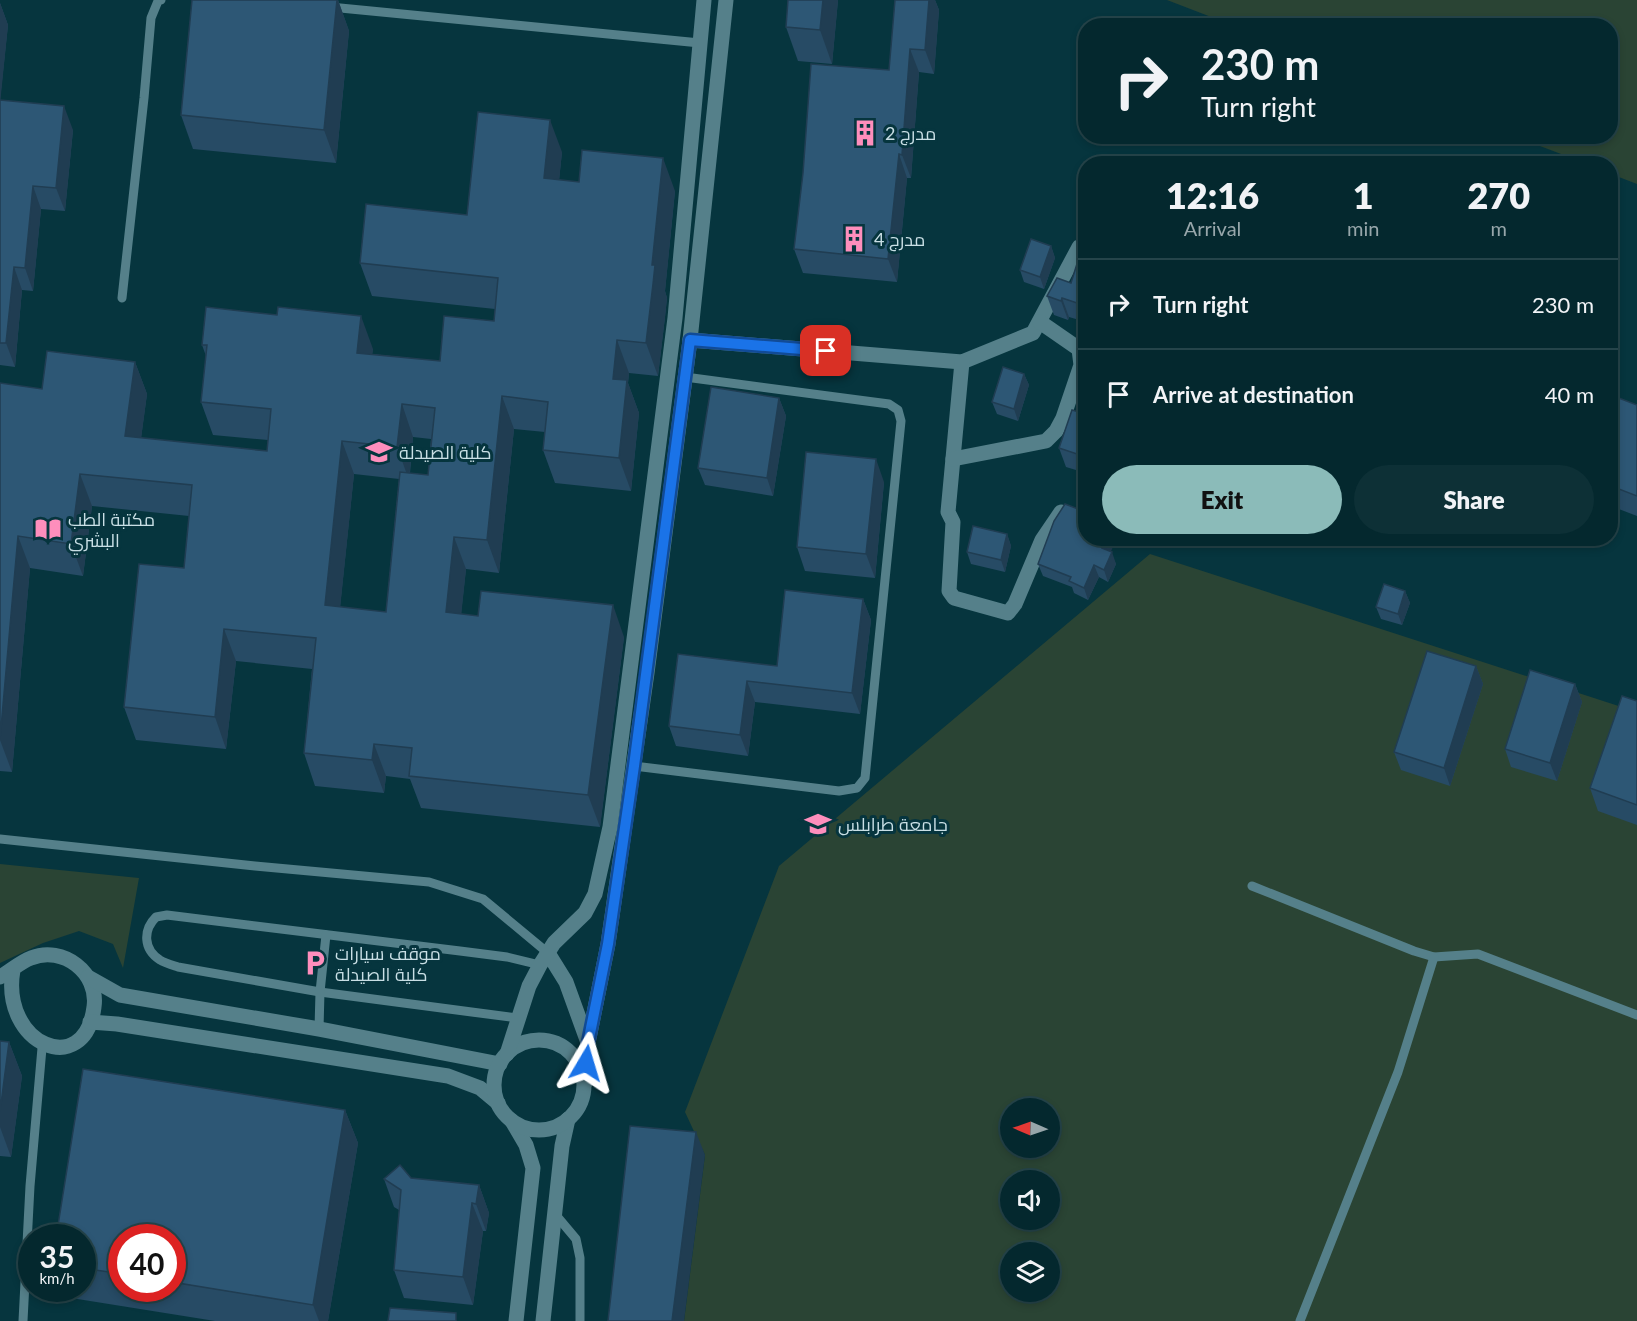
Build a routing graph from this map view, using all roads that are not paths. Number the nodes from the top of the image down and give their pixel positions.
1 (161, 0) edge
2 (704, 0) edge
3 (726, 0) edge
4 (320, 6) edge
5 (700, 44) junction
6 (1078, 249) edge
7 (122, 298) dead end
8 (1040, 322) junction
9 (690, 340) junction
10 (1078, 348) edge
11 (962, 362) junction
12 (1078, 374) edge
13 (685, 377) junction
14 (953, 459) junction
15 (1064, 507) edge
16 (634, 766) junction
17 (0, 839) edge
18 (1252, 886) dead end
19 (326, 935) junction
20 (1434, 957) junction
21 (544, 959) junction
22 (7, 974) edge
23 (88, 977) junction
24 (320, 993) junction
25 (1637, 1015) edge
26 (517, 1018) junction
27 (90, 1022) junction
28 (319, 1029) junction
29 (588, 1043) junction
30 (42, 1048) junction
31 (503, 1059) junction
32 (585, 1083) junction
33 (498, 1103) junction
34 (568, 1119) junction
35 (512, 1120) junction
36 (555, 1214) junction
37 (23, 1321) edge
38 (516, 1321) edge
39 (543, 1321) edge
40 (580, 1321) edge
41 (1300, 1321) edge

1 - 7 lane
2 - 5 street
3 - 9 street
4 - 5 lane
5 - 21 street
6 - 8 street
8 - 10 street
8 - 11 street
9 - 11 street
9 - 13 street
11 - 14 street
12 - 14 street
13 - 16 street
13 - 16 lane
14 - 15 street
16 - 29 street
17 - 21 lane
18 - 20 lane
19 - 21 lane
19 - 24 lane
19 - 24 lane
20 - 25 lane
20 - 41 lane
21 - 26 street
21 - 29 street
22 - 23 street
22 - 30 street
23 - 27 street
23 - 28 street
24 - 26 lane
24 - 28 lane
26 - 31 street
27 - 30 street
27 - 33 street
28 - 31 street
29 - 32 street
30 - 37 lane
31 - 32 street
31 - 33 street
32 - 34 street
33 - 35 street
34 - 35 street
34 - 36 street
35 - 38 street
36 - 39 street
36 - 40 lane

